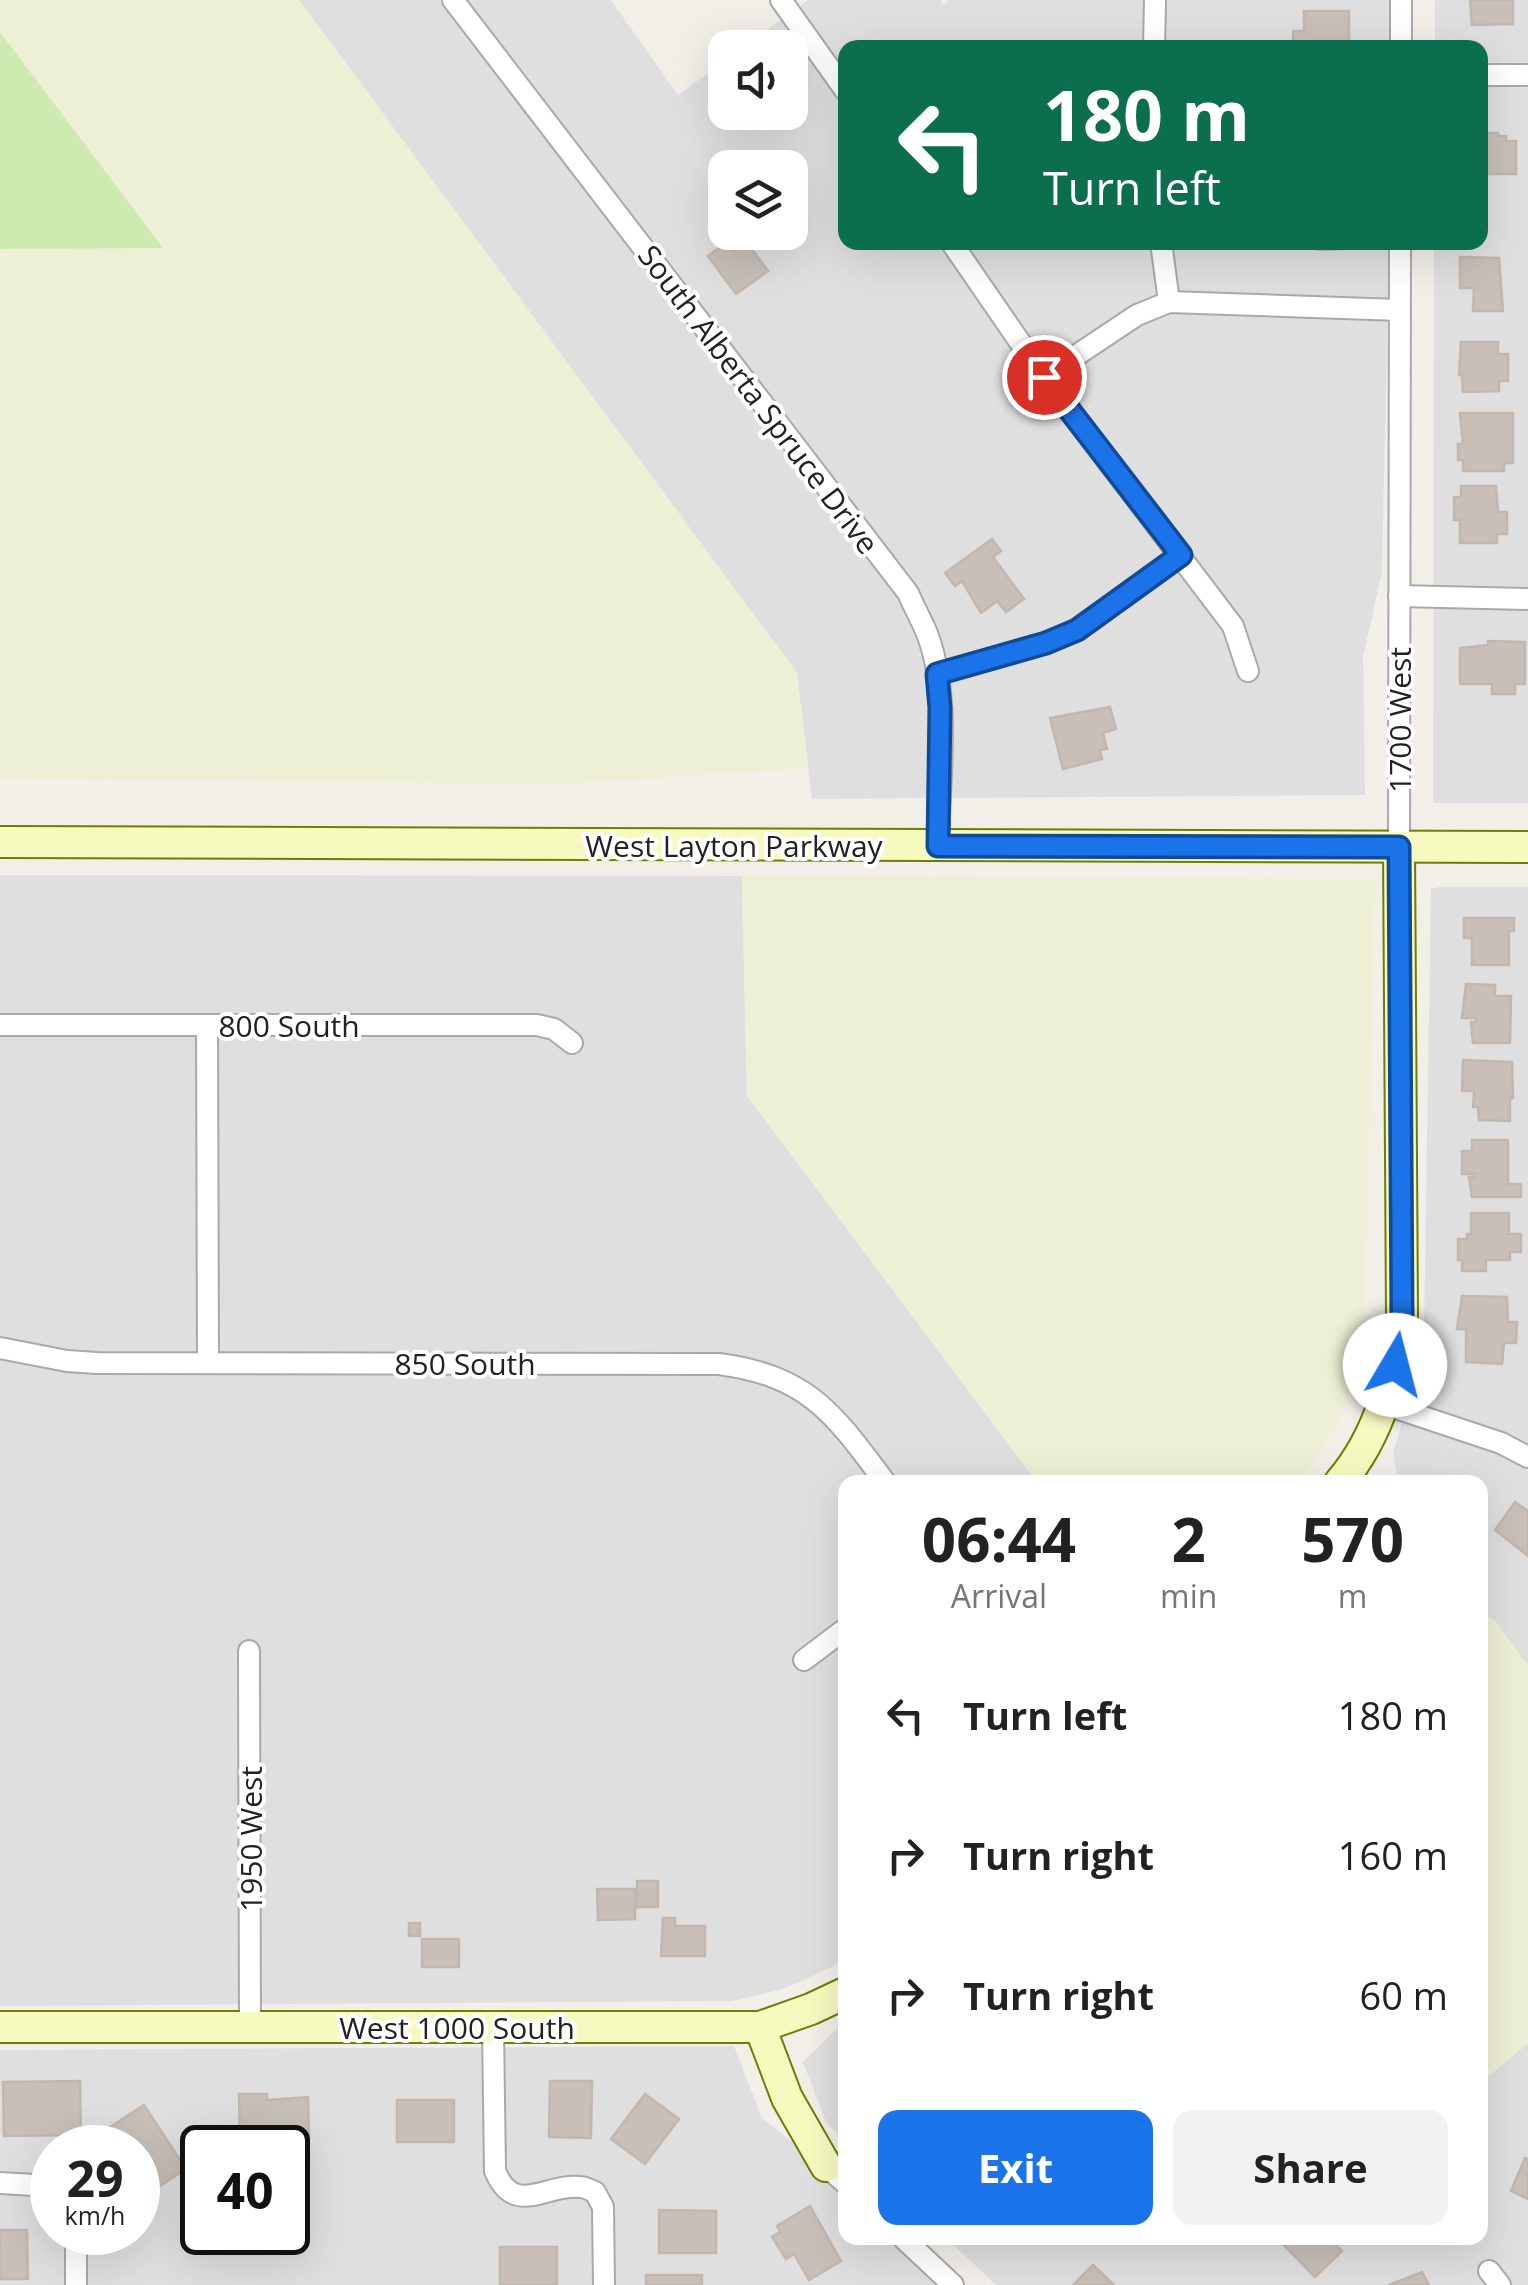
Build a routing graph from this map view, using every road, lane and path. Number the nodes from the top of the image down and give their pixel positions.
1 (454, 0) edge
2 (781, 0) edge
3 (1156, 0) edge
4 (1402, 0) edge
5 (1154, 40) edge
6 (1402, 40) edge
7 (1488, 75) edge
8 (1528, 75) edge
9 (838, 80) edge
10 (956, 250) edge
11 (1162, 250) edge
12 (1400, 250) edge
13 (1169, 302) junction
14 (1399, 310) junction
15 (1044, 377) junction
16 (1181, 555) junction
17 (1399, 596) junction
18 (1528, 599) edge
19 (1248, 672) dead end
20 (937, 674) junction
21 (0, 842) edge
22 (938, 846) junction
23 (1399, 847) junction
24 (1528, 847) edge
25 (0, 1025) edge
26 (207, 1025) junction
27 (572, 1043) dead end
28 (0, 1348) edge
29 (208, 1363) junction
30 (1384, 1404) junction
31 (1528, 1457) edge
32 (880, 1475) edge
33 (1345, 1475) edge
34 (838, 1634) edge
35 (250, 1651) dead end
36 (804, 1660) dead end
37 (838, 1996) edge
38 (250, 2026) junction
39 (760, 2027) junction
40 (0, 2028) edge
41 (493, 2028) junction
42 (836, 2174) edge
43 (0, 2184) edge
44 (30, 2185) edge
45 (910, 2245) edge
46 (76, 2255) edge
47 (76, 2285) edge
48 (604, 2285) edge
49 (953, 2285) edge

1 - 20 street, South Alberta Spruce Drive
2 - 9 street
3 - 5 street
4 - 6 street
7 - 8 street
10 - 15 street
11 - 13 street
12 - 14 street, 1700 West
13 - 14 street
13 - 15 street
14 - 17 street, 1700 West
15 - 16 street
16 - 19 street
16 - 20 street
17 - 18 street
17 - 23 street, 1700 West
20 - 22 street, South Alberta Spruce Drive
21 - 22 street, West Layton Parkway
22 - 23 street, West Layton Parkway
23 - 24 street, West Layton Parkway
23 - 30 street, 1700 West
25 - 26 street, 800 South
26 - 27 street, 800 South
26 - 29 street
28 - 29 street, 850 South
29 - 32 street, 850 South
30 - 31 street
30 - 33 street, 1700 West
34 - 36 street
35 - 38 street, 1950 West
37 - 39 street
38 - 40 street, West 1000 South
38 - 41 street, West 1000 South
39 - 41 street, West 1000 South
39 - 42 street
41 - 48 street
43 - 44 street
45 - 49 street
46 - 47 street

